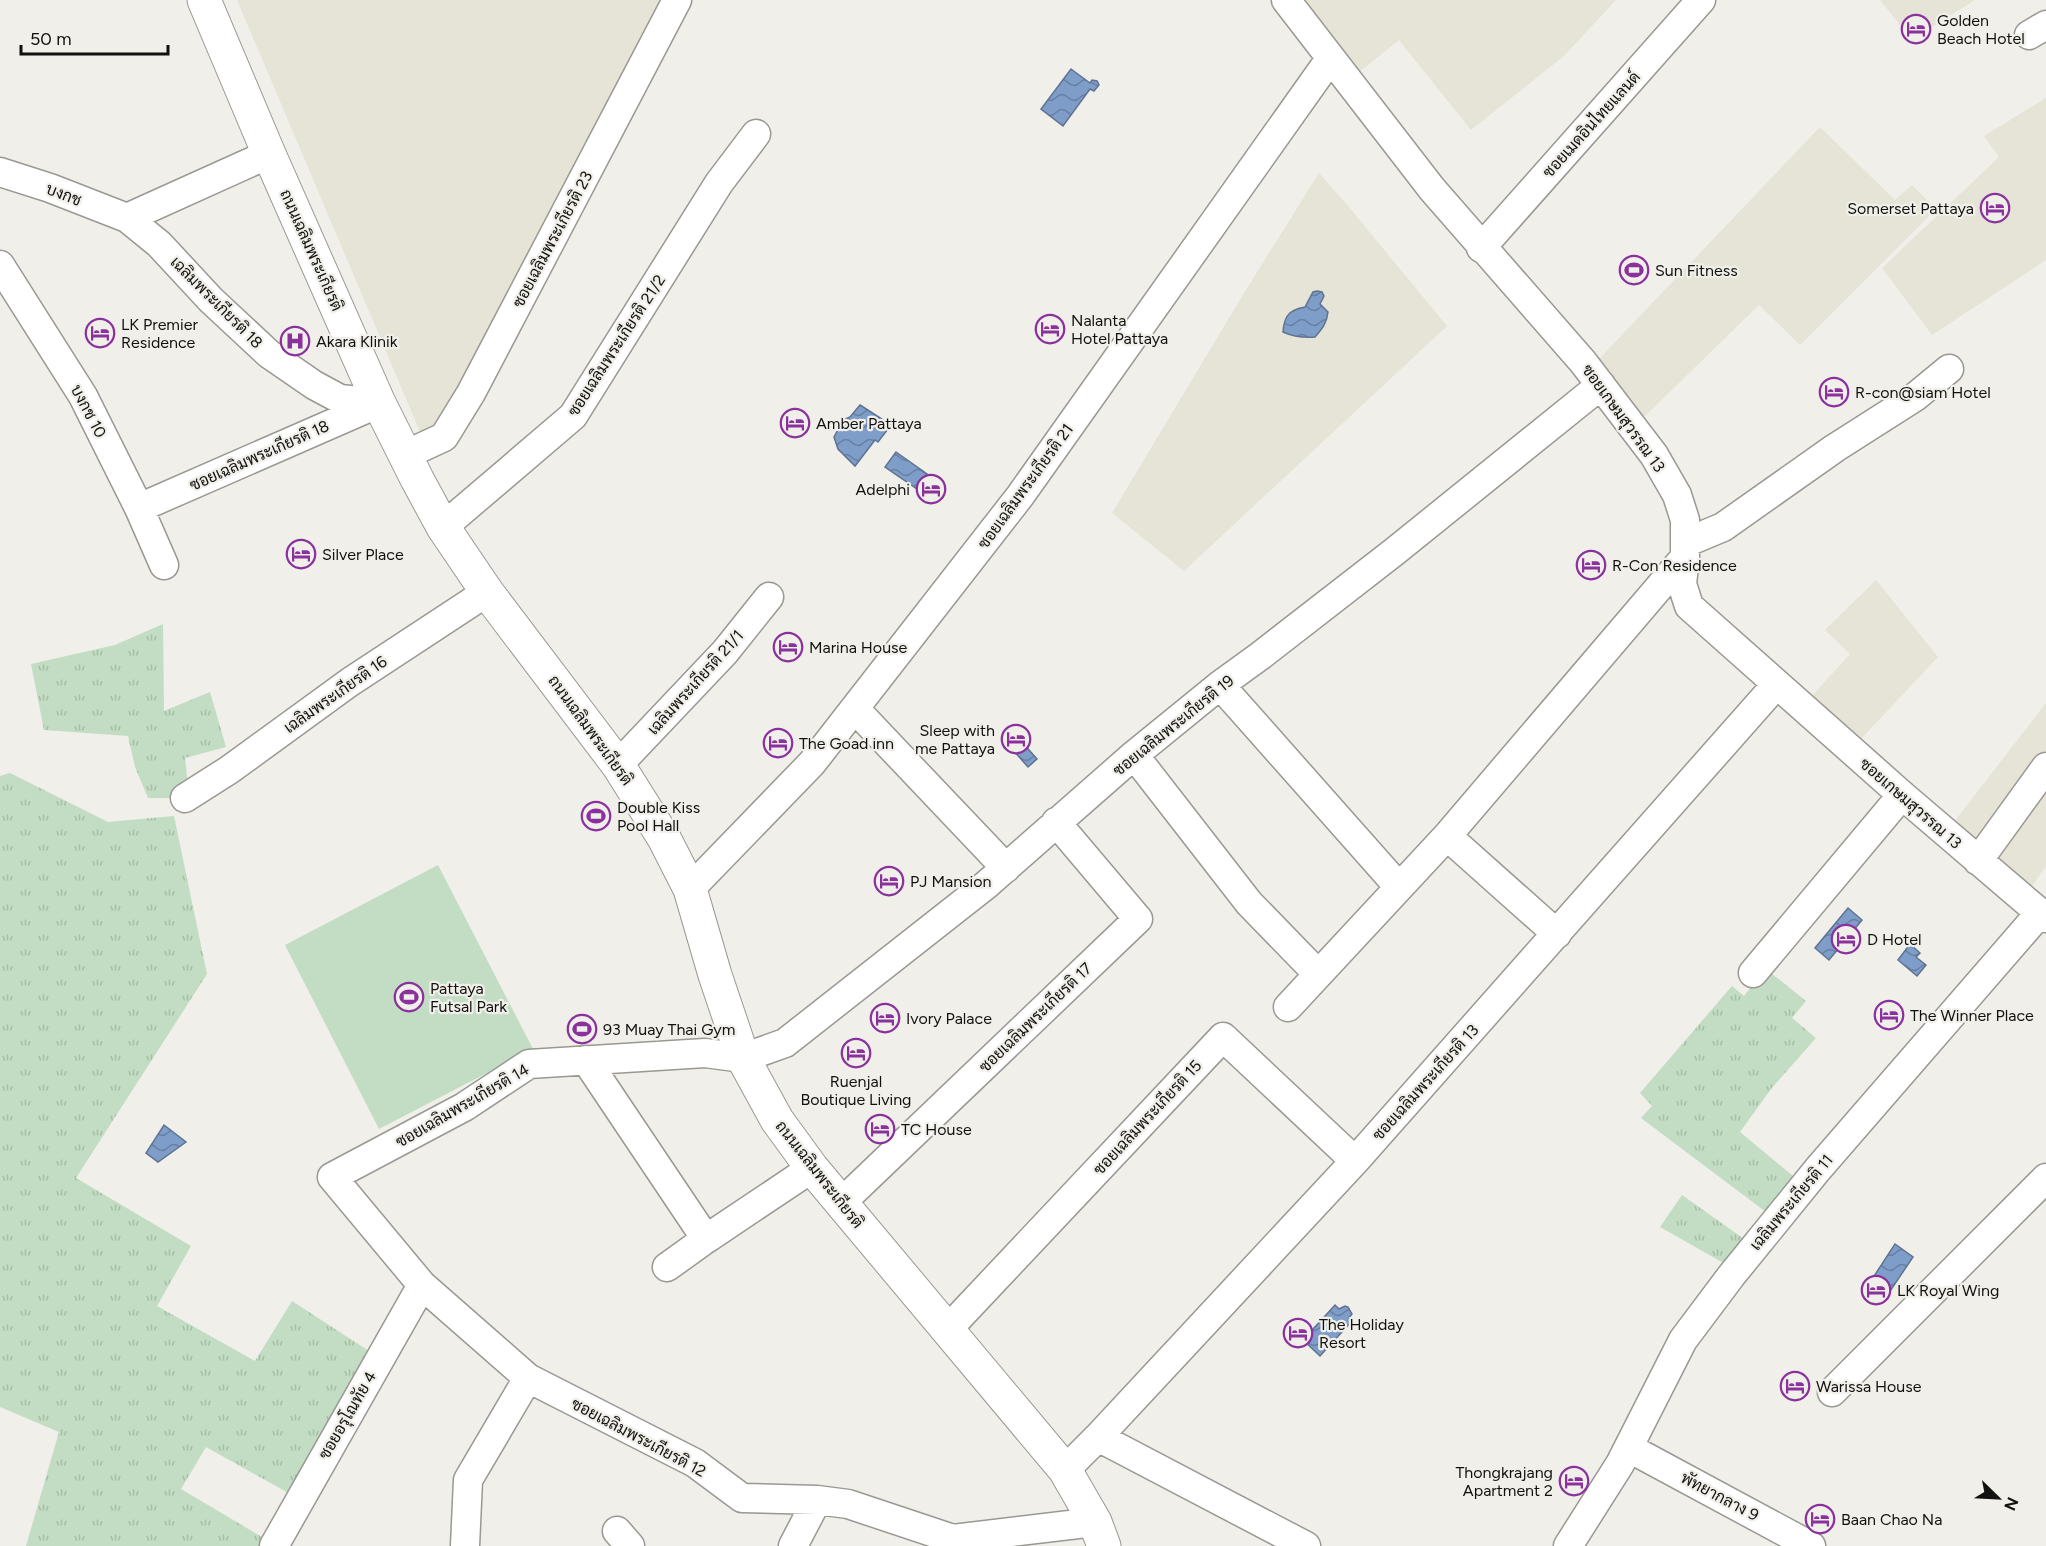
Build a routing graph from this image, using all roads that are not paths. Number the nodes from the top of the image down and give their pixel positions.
1 (204, 0) edge
2 (677, 0) edge
3 (1286, 0) edge
4 (1701, 0) edge
5 (1330, 59) junction
6 (756, 134) dead end
7 (269, 154) junction
8 (0, 172) edge
9 (127, 218) junction
10 (1481, 248) junction
11 (0, 265) edge
12 (1949, 369) dead end
13 (1601, 385) junction
14 (379, 403) junction
15 (405, 455) junction
16 (139, 508) junction
17 (443, 527) junction
18 (1685, 550) junction
19 (164, 565) dead end
20 (487, 592) junction
21 (769, 597) dead end
22 (1220, 685) junction
23 (1776, 685) junction
24 (855, 709) junction
25 (1134, 755) junction
26 (618, 765) junction
27 (2046, 767) edge
28 (1902, 795) junction
29 (185, 798) dead end
30 (1056, 822) junction
31 (1447, 836) junction
32 (1978, 861) junction
33 (1006, 868) junction
34 (1399, 887) junction
35 (690, 889) junction
36 (2043, 916) edge
37 (1557, 934) junction
38 (1753, 973) dead end
39 (1318, 974) junction
40 (1288, 1007) dead end
41 (743, 1058) junction
42 (586, 1060) junction
43 (1355, 1161) junction
44 (812, 1168) junction
45 (332, 1177) joint
46 (2046, 1178) edge
47 (841, 1203) junction
48 (706, 1239) junction
49 (667, 1267) dead end
50 (422, 1285) junction
51 (947, 1330) junction
52 (528, 1378) junction
53 (1832, 1392) dead end
54 (1098, 1437) junction
55 (1629, 1448) junction
56 (1065, 1470) junction
57 (817, 1500) junction
58 (1100, 1534) edge
59 (951, 1542) edge
60 (274, 1546) edge
61 (465, 1546) edge
62 (792, 1546) edge
63 (1306, 1546) edge
64 (1568, 1546) edge
65 (1811, 1546) edge

1 - 7 main road, ถนนเฉลิมพระเกียรติ
2 - 15 street, ซอยเฉลิมพระเกียรติ 23
3 - 5 street, ซอยเกษมสุวรรณ 13
4 - 10 street, ซอยเมดอินไทยแลนด์
5 - 10 street, ซอยเกษมสุวรรณ 13
5 - 24 street, ซอยเฉลิมพระเกียรติ 21
6 - 17 street, ซอยเฉลิมพระเกียรติ 21/2
7 - 9 street
7 - 14 main road, ถนนเฉลิมพระเกียรติ
8 - 9 street, บงกช
9 - 14 street, เฉลิมพระเกียรติ 18
10 - 13 street, ซอยเกษมสุวรรณ 13
11 - 16 street, บงกช 10
12 - 18 street
13 - 18 street, ซอยเกษมสุวรรณ 13
13 - 22 street, ซอยเฉลิมพระเกียรติ 19
14 - 15 main road, ถนนเฉลิมพระเกียรติ
14 - 16 street, ซอยเฉลิมพระเกียรติ 18
15 - 17 main road, ถนนเฉลิมพระเกียรติ
16 - 19 street, บงกช 10
17 - 20 main road, ถนนเฉลิมพระเกียรติ
18 - 23 street, ซอยเกษมสุวรรณ 13
18 - 31 street
20 - 26 main road, ถนนเฉลิมพระเกียรติ
20 - 29 street, เฉลิมพระเกียรติ 16
21 - 26 street, เฉลิมพระเกียรติ 21/1
22 - 25 street, ซอยเฉลิมพระเกียรติ 19
22 - 34 street
23 - 28 street, ซอยเกษมสุวรรณ 13
23 - 37 street, ซอยเฉลิมพระเกียรติ 13
24 - 33 street
24 - 35 street, ซอยเฉลิมพระเกียรติ 21
25 - 30 street, ซอยเฉลิมพระเกียรติ 19
25 - 39 street
26 - 35 main road, ถนนเฉลิมพระเกียรติ
27 - 32 street
28 - 32 street, ซอยเกษมสุวรรณ 13
28 - 38 street
30 - 33 street, ซอยเฉลิมพระเกียรติ 19
30 - 47 street, ซอยเฉลิมพระเกียรติ 17
31 - 34 street
31 - 37 street
32 - 36 street, ซอยเกษมสุวรรณ 13
33 - 41 street, ซอยเฉลิมพระเกียรติ 19
34 - 39 street
35 - 41 main road, ถนนเฉลิมพระเกียรติ
36 - 55 street, เฉลิมพระเกียรติ 11
37 - 43 street, ซอยเฉลิมพระเกียรติ 13
39 - 40 street
41 - 42 street, ซอยเฉลิมพระเกียรติ 14
41 - 44 main road, ถนนเฉลิมพระเกียรติ
42 - 45 street, ซอยเฉลิมพระเกียรติ 14
42 - 48 street
43 - 51 street, ซอยเฉลิมพระเกียรติ 15
43 - 54 street, ซอยเฉลิมพระเกียรติ 13
44 - 47 main road, ถนนเฉลิมพระเกียรติ
44 - 48 street
45 - 50 street, ซอยเฉลิมพระเกียรติ 12
46 - 53 street
47 - 51 main road, ถนนเฉลิมพระเกียรติ
48 - 49 street
50 - 52 street, ซอยเฉลิมพระเกียรติ 12
50 - 60 street, ซอยอรุโณทัย 4
51 - 56 main road, ถนนเฉลิมพระเกียรติ
52 - 57 street, ซอยเฉลิมพระเกียรติ 12
52 - 61 street
54 - 56 street, ซอยเฉลิมพระเกียรติ 13
54 - 63 street
55 - 64 street, เฉลิมพระเกียรติ 11
55 - 65 street, พัทยากลาง 9
56 - 58 main road, ถนนเฉลิมพระเกียรติ
57 - 59 street, ซอยเฉลิมพระเกียรติ 12
57 - 62 street
58 - 59 street, ซอยเฉลิมพระเกียรติ 12

